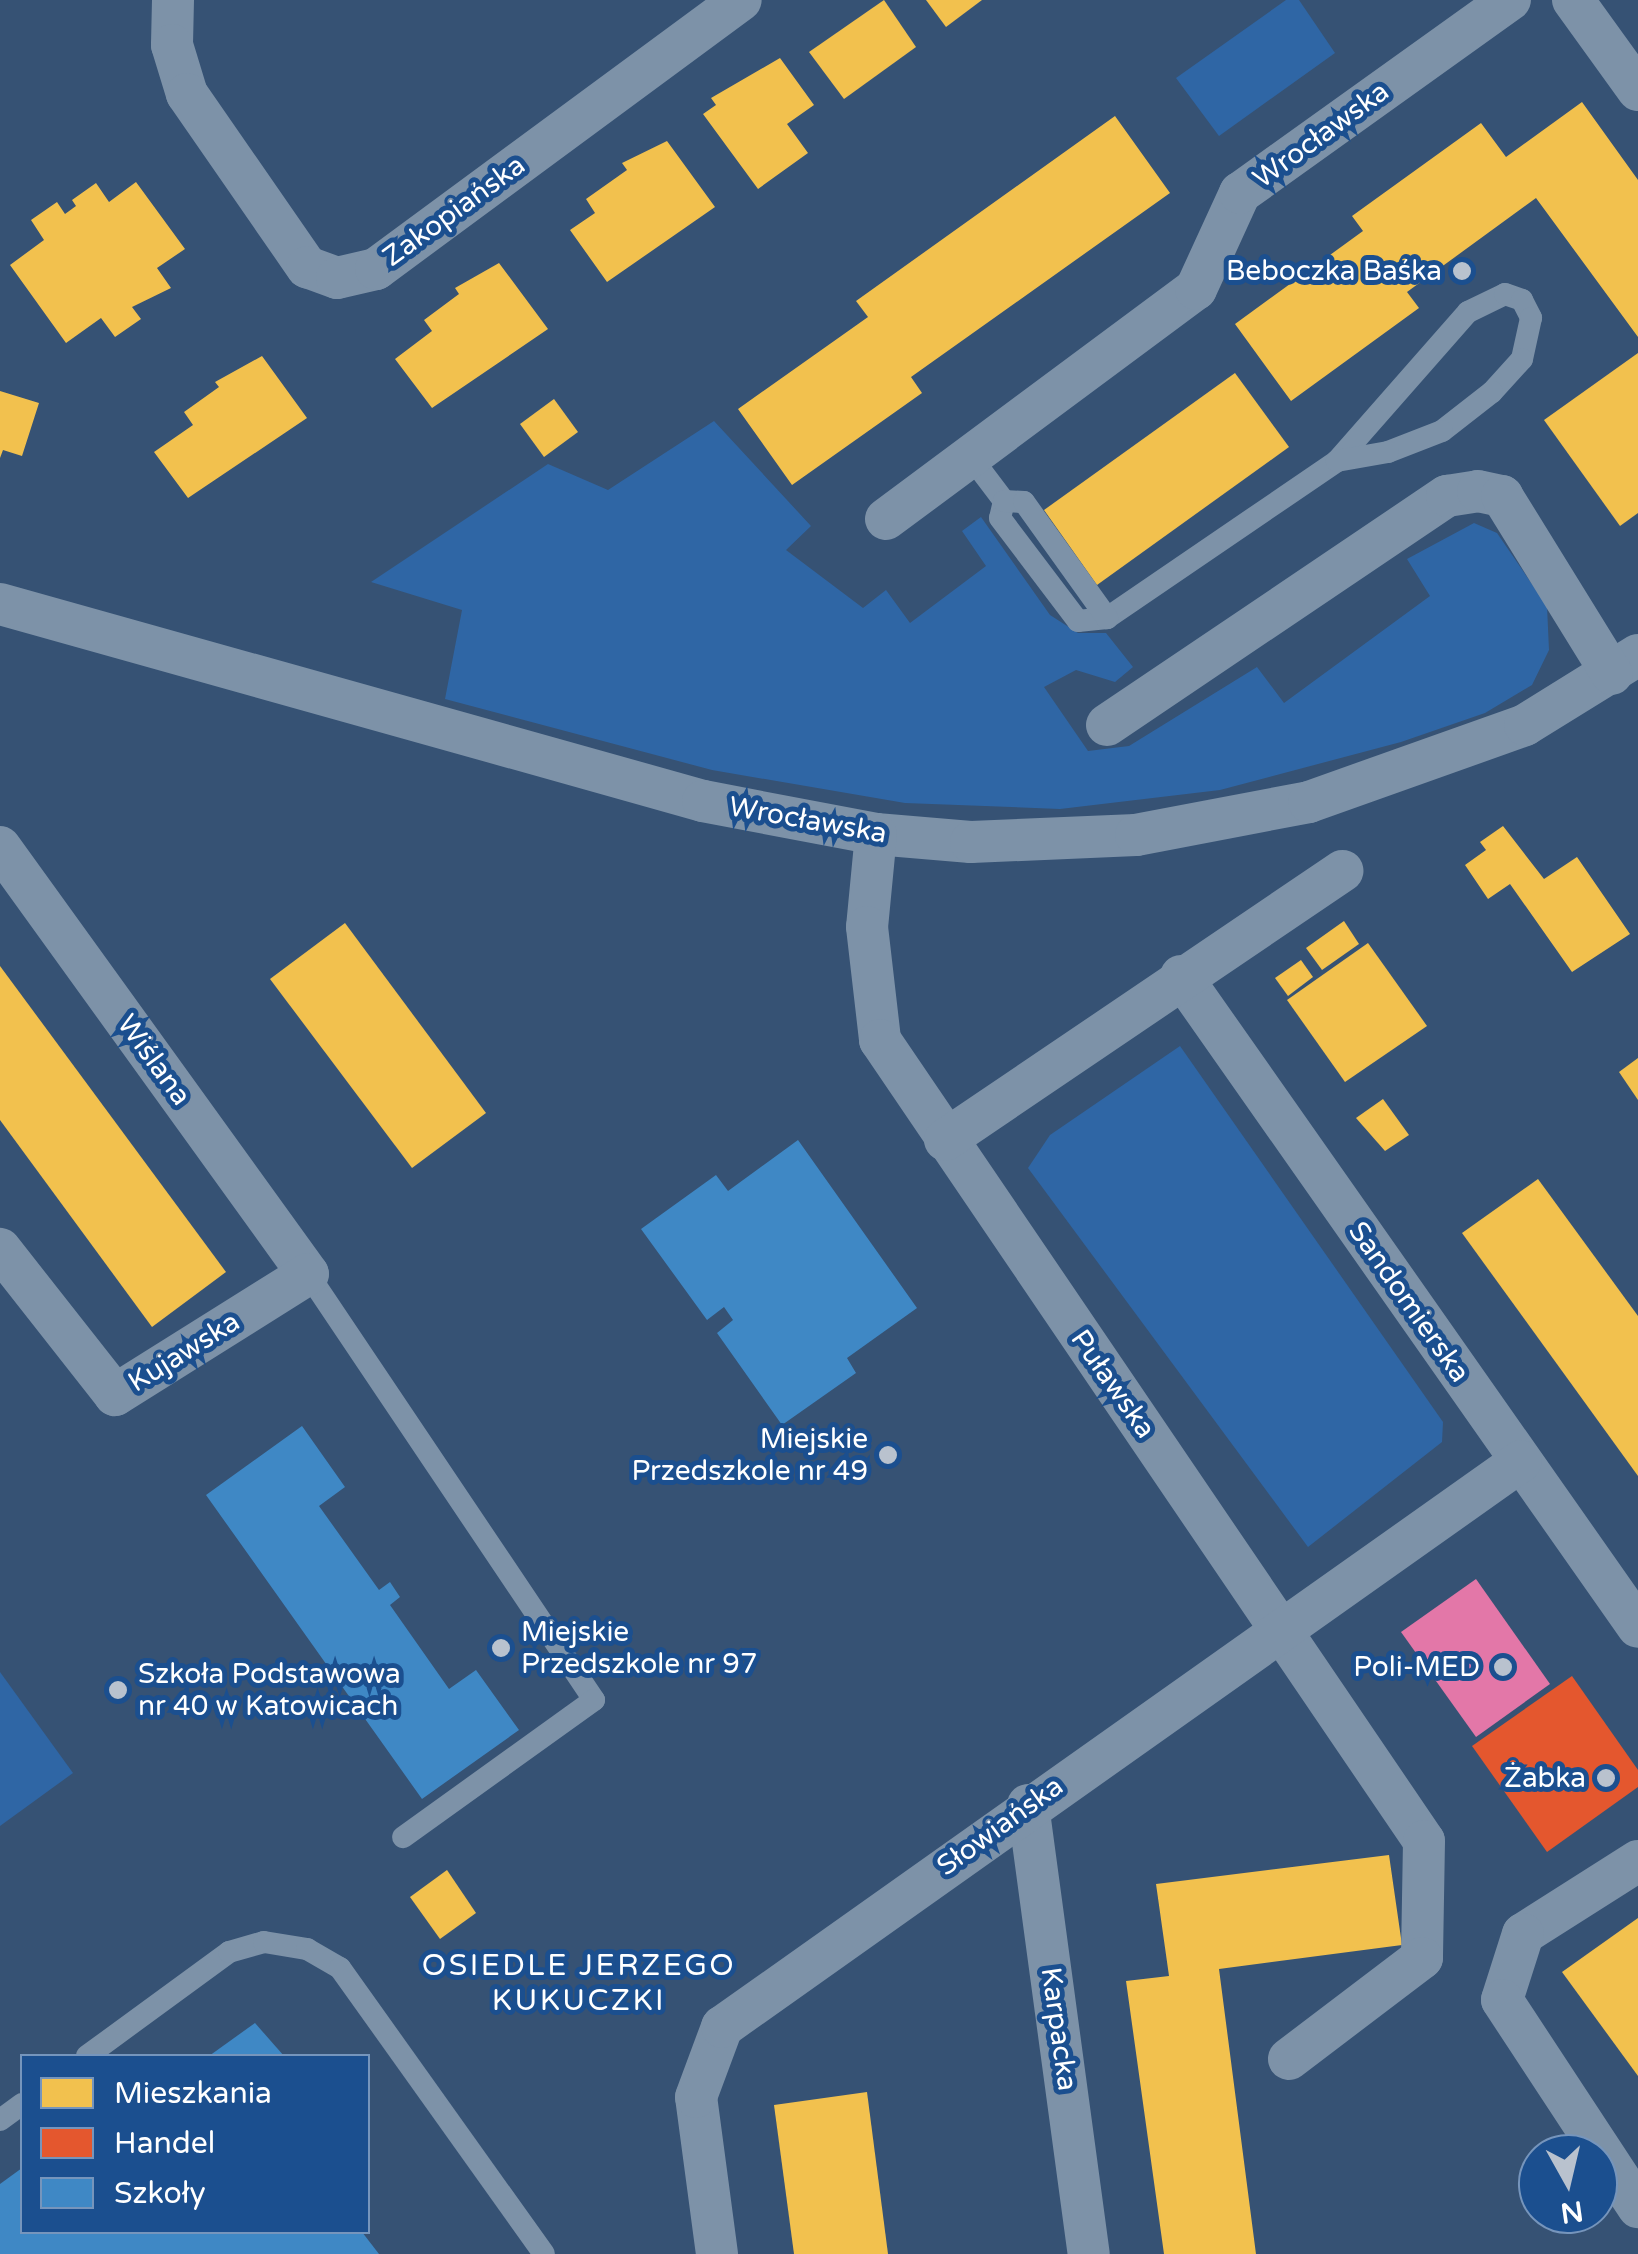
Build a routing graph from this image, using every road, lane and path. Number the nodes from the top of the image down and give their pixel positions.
1 (174, 0) edge
2 (741, 0) edge
3 (1510, 0) edge
4 (1573, 0) edge
5 (1638, 90) edge
6 (970, 456) junction
7 (1338, 461) junction
8 (886, 519) dead end
9 (2, 611) edge
10 (1625, 665) edge
11 (1108, 725) dead end
12 (876, 834) junction
13 (0, 847) edge
14 (1343, 872) dead end
15 (1181, 976) junction
16 (945, 1140) junction
17 (0, 1248) edge
18 (308, 1274) junction
19 (1521, 1461) junction
20 (1638, 1627) edge
21 (1281, 1628) junction
22 (1028, 1805) junction
23 (403, 1837) dead end
24 (1638, 1862) edge
25 (89, 2054) edge
26 (1289, 2059) dead end
27 (1638, 2207) edge
28 (544, 2254) edge
29 (717, 2254) edge
30 (1090, 2254) edge

1 - 2 street, Zakopiańska
3 - 6 street, Wrocławska
4 - 5 street
6 - 7 lane
6 - 8 street, Wrocławska
7 - 7 lane
9 - 12 street, Wrocławska
10 - 11 street, Wrocławska
10 - 12 street, Wrocławska
12 - 16 street, Puławska
13 - 18 street, Wiślana
14 - 15 street
15 - 16 street
15 - 19 street, Sandomierska
16 - 21 street, Puławska
17 - 18 street, Kujawska
18 - 23 lane
19 - 20 street, Sandomierska
19 - 21 street, Słowiańska
21 - 22 street, Słowiańska
21 - 26 street
22 - 29 street, Słowiańska
22 - 30 street, Karpacka
24 - 27 street
25 - 28 lane

